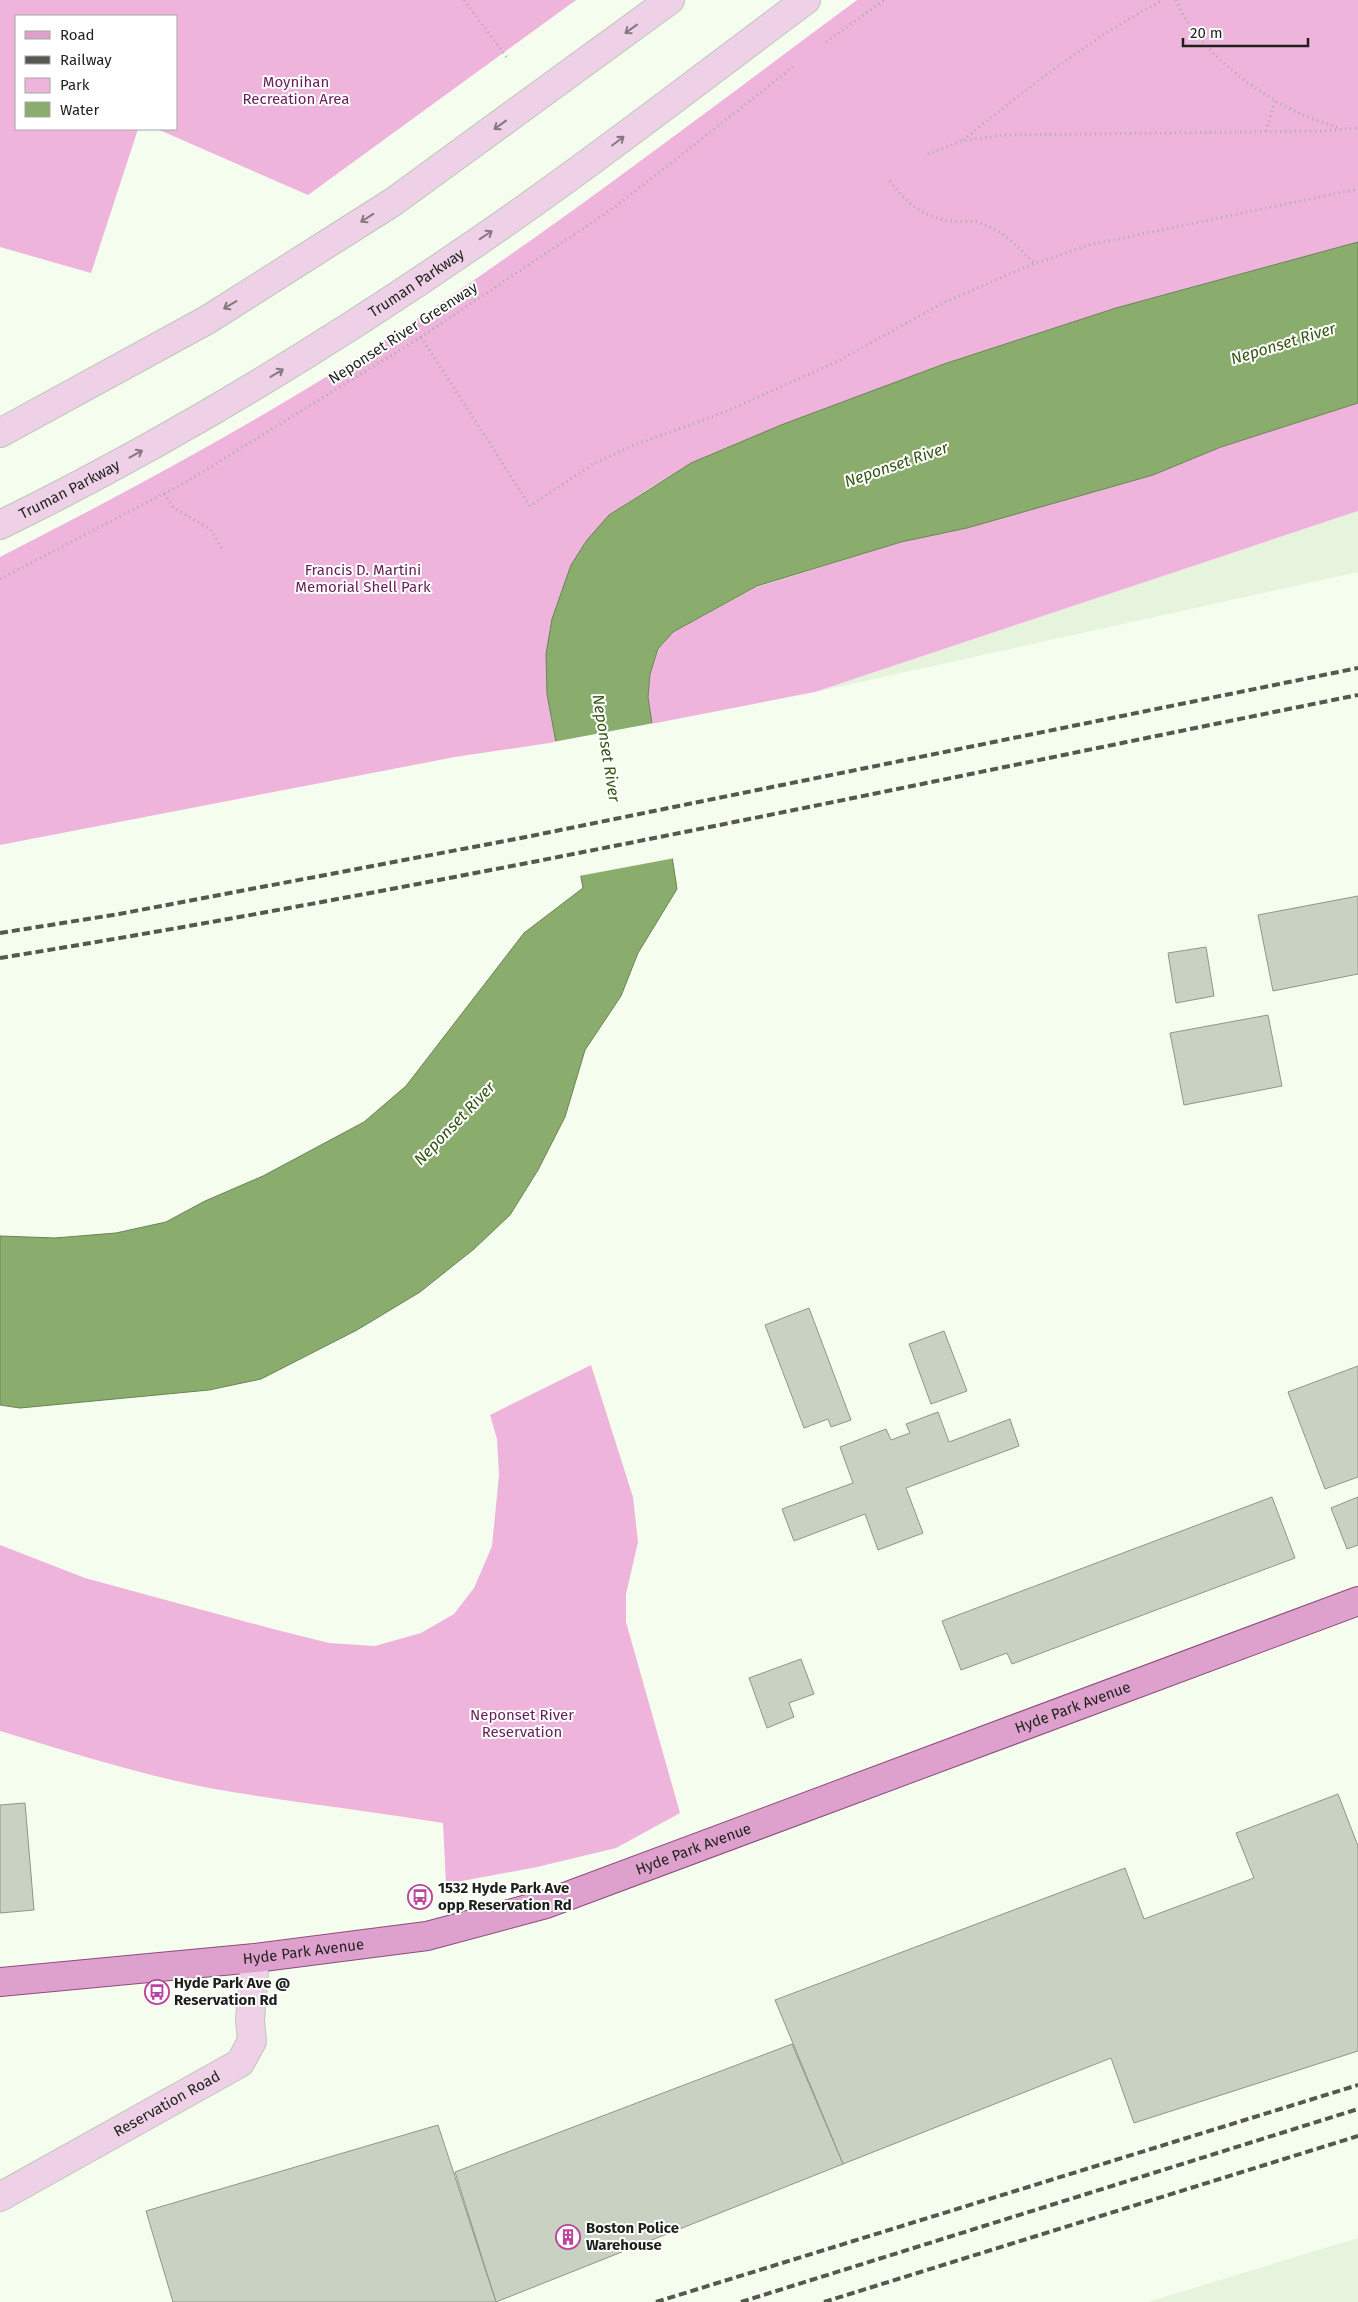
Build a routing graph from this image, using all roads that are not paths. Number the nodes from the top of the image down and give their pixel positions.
1 (670, 0) edge
2 (806, 0) edge
3 (0, 433) edge
4 (0, 525) edge
5 (1358, 1601) edge
6 (255, 1958) junction
7 (0, 1982) edge
8 (0, 2197) edge

1 -> 3 main road
4 -> 2 main road, Truman Parkway
5 - 6 main road, Hyde Park Avenue
6 - 7 main road, Hyde Park Avenue
6 - 8 main road, Reservation Road

